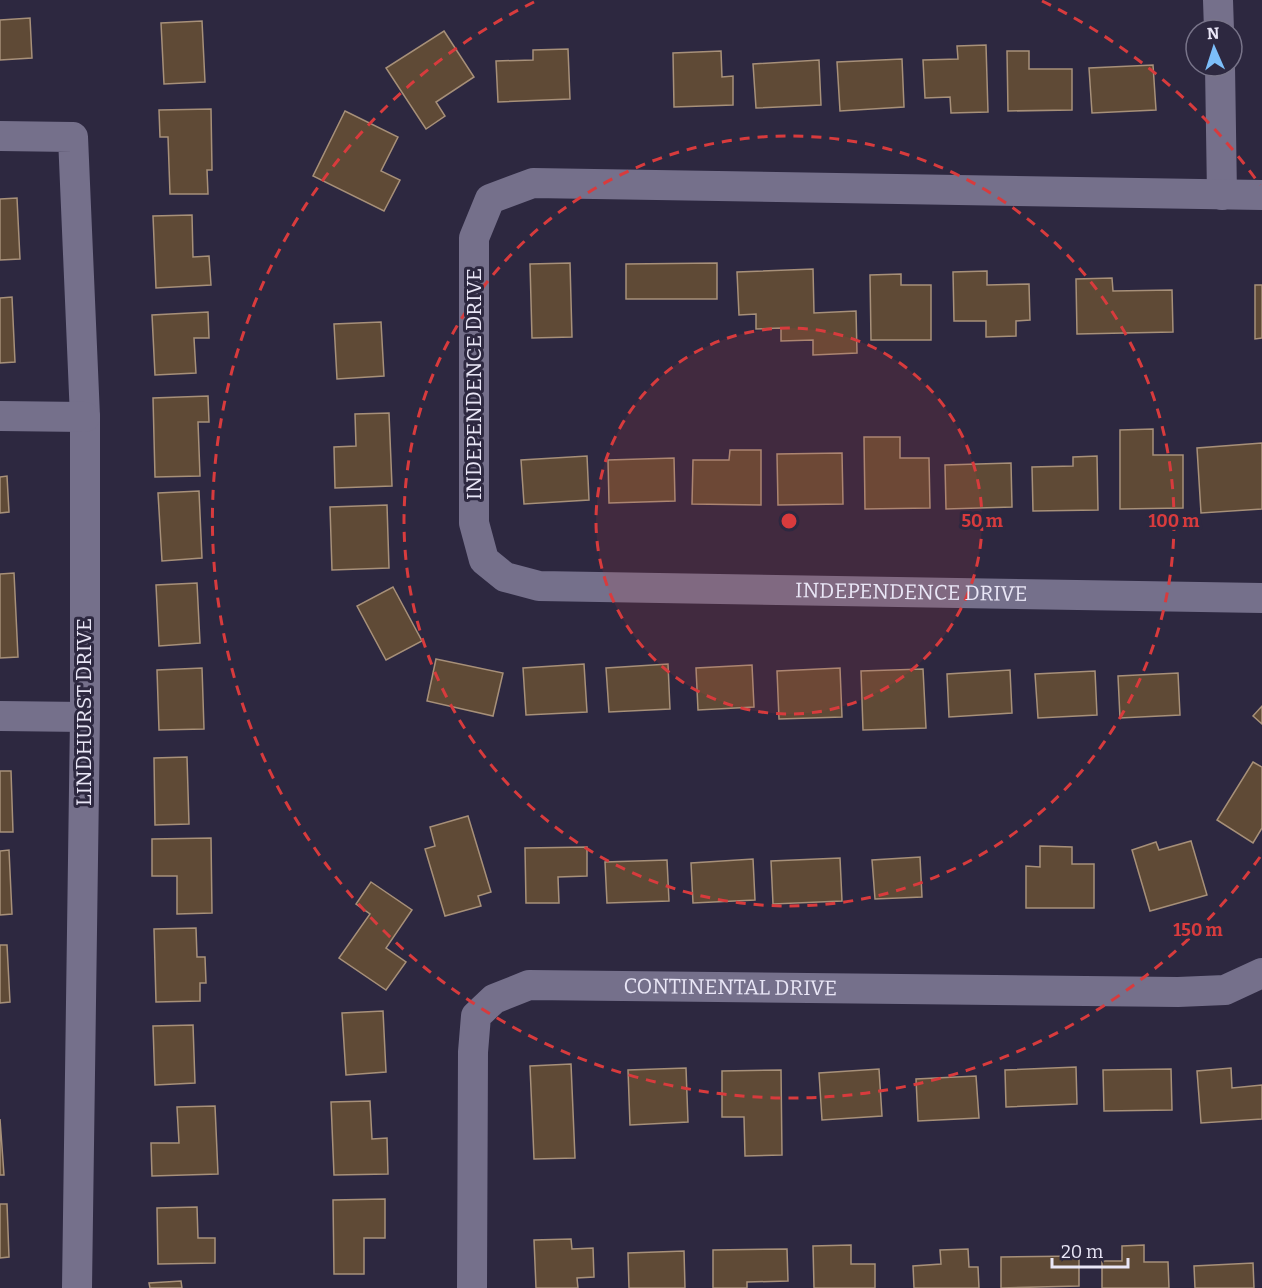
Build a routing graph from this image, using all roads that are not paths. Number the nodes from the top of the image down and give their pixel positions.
1 (1218, 0) edge
2 (1219, 18) edge
3 (1220, 78) edge
4 (0, 136) edge
5 (1222, 195) junction
6 (1262, 195) edge
7 (0, 416) edge
8 (85, 417) junction
9 (1262, 598) edge
10 (0, 716) edge
11 (85, 717) junction
12 (1262, 973) edge
13 (77, 1288) edge
14 (472, 1288) edge

1 - 2 street
3 - 5 street
4 - 8 street, LINDHURST DRIVE
5 - 6 street, INDEPENDENCE DRIVE
5 - 9 street, INDEPENDENCE DRIVE
7 - 8 street
8 - 11 street, LINDHURST DRIVE
10 - 11 street
11 - 13 street, LINDHURST DRIVE
12 - 14 street, CONTINENTAL DRIVE

